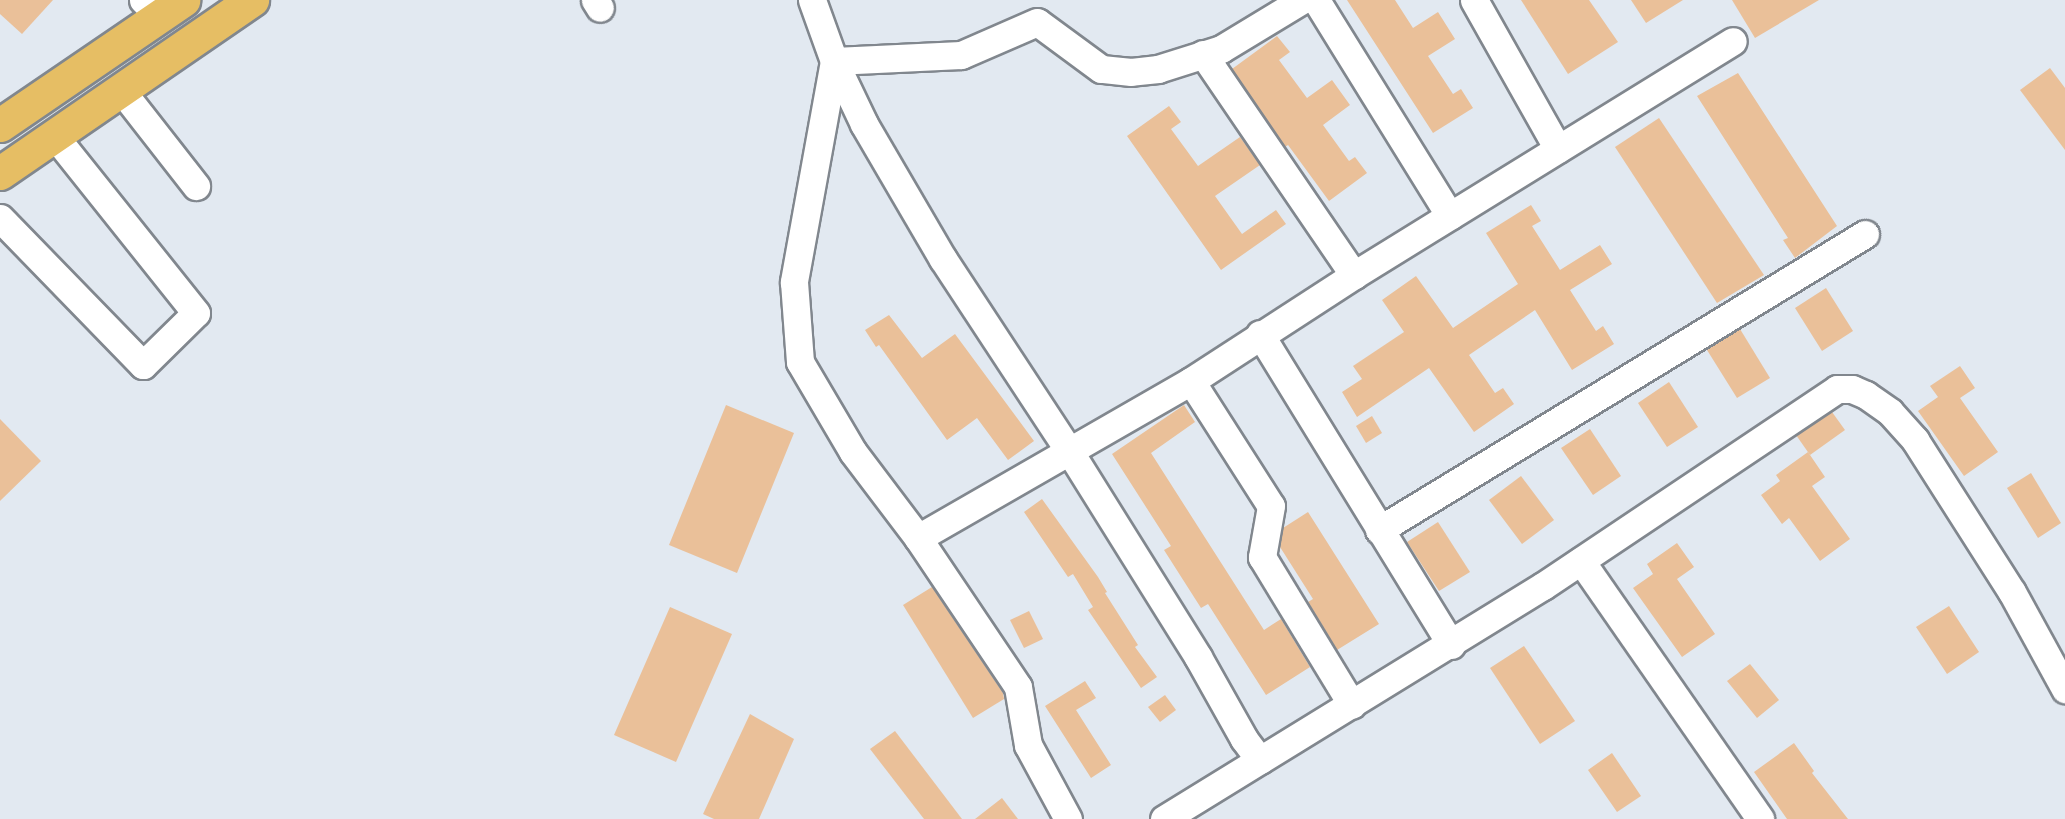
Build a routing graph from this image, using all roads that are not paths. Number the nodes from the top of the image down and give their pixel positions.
1 (252, 0) edge
2 (812, 0) edge
3 (1302, 0) edge
4 (1316, 0) edge
5 (1474, 0) edge
6 (162, 5) edge
7 (1733, 41) dead end
8 (1203, 54) junction
9 (834, 60) junction
10 (121, 90) junction
11 (0, 125) edge
12 (54, 135) junction
13 (1558, 149) junction
14 (0, 173) edge
15 (196, 186) dead end
16 (1450, 216) junction
17 (0, 218) edge
18 (1864, 234) dead end
19 (1354, 275) junction
20 (1260, 334) junction
21 (1191, 381) junction
22 (1070, 452) junction
23 (1379, 530) junction
24 (918, 538) junction
25 (1581, 561) junction
26 (1451, 645) junction
27 (2065, 689) edge
28 (1352, 705) junction
29 (1260, 760) junction
30 (1068, 819) edge
31 (1164, 819) edge
32 (1760, 819) edge

1 - 10 highway
2 - 9 street
3 - 8 street
4 - 16 street
5 - 13 street
6 - 11 highway
7 - 13 street
8 - 9 street
8 - 19 street
9 - 22 street
9 - 24 street
10 - 12 highway
10 - 15 street
12 - 14 highway
12 - 17 street
13 - 16 street
16 - 19 street
18 - 23 street
19 - 20 street
20 - 21 street
20 - 23 street
21 - 22 street
21 - 28 street
22 - 24 street
22 - 29 street
23 - 26 street
24 - 30 street
25 - 26 street
25 - 27 street
25 - 32 street
26 - 28 street
28 - 29 street
29 - 31 street

